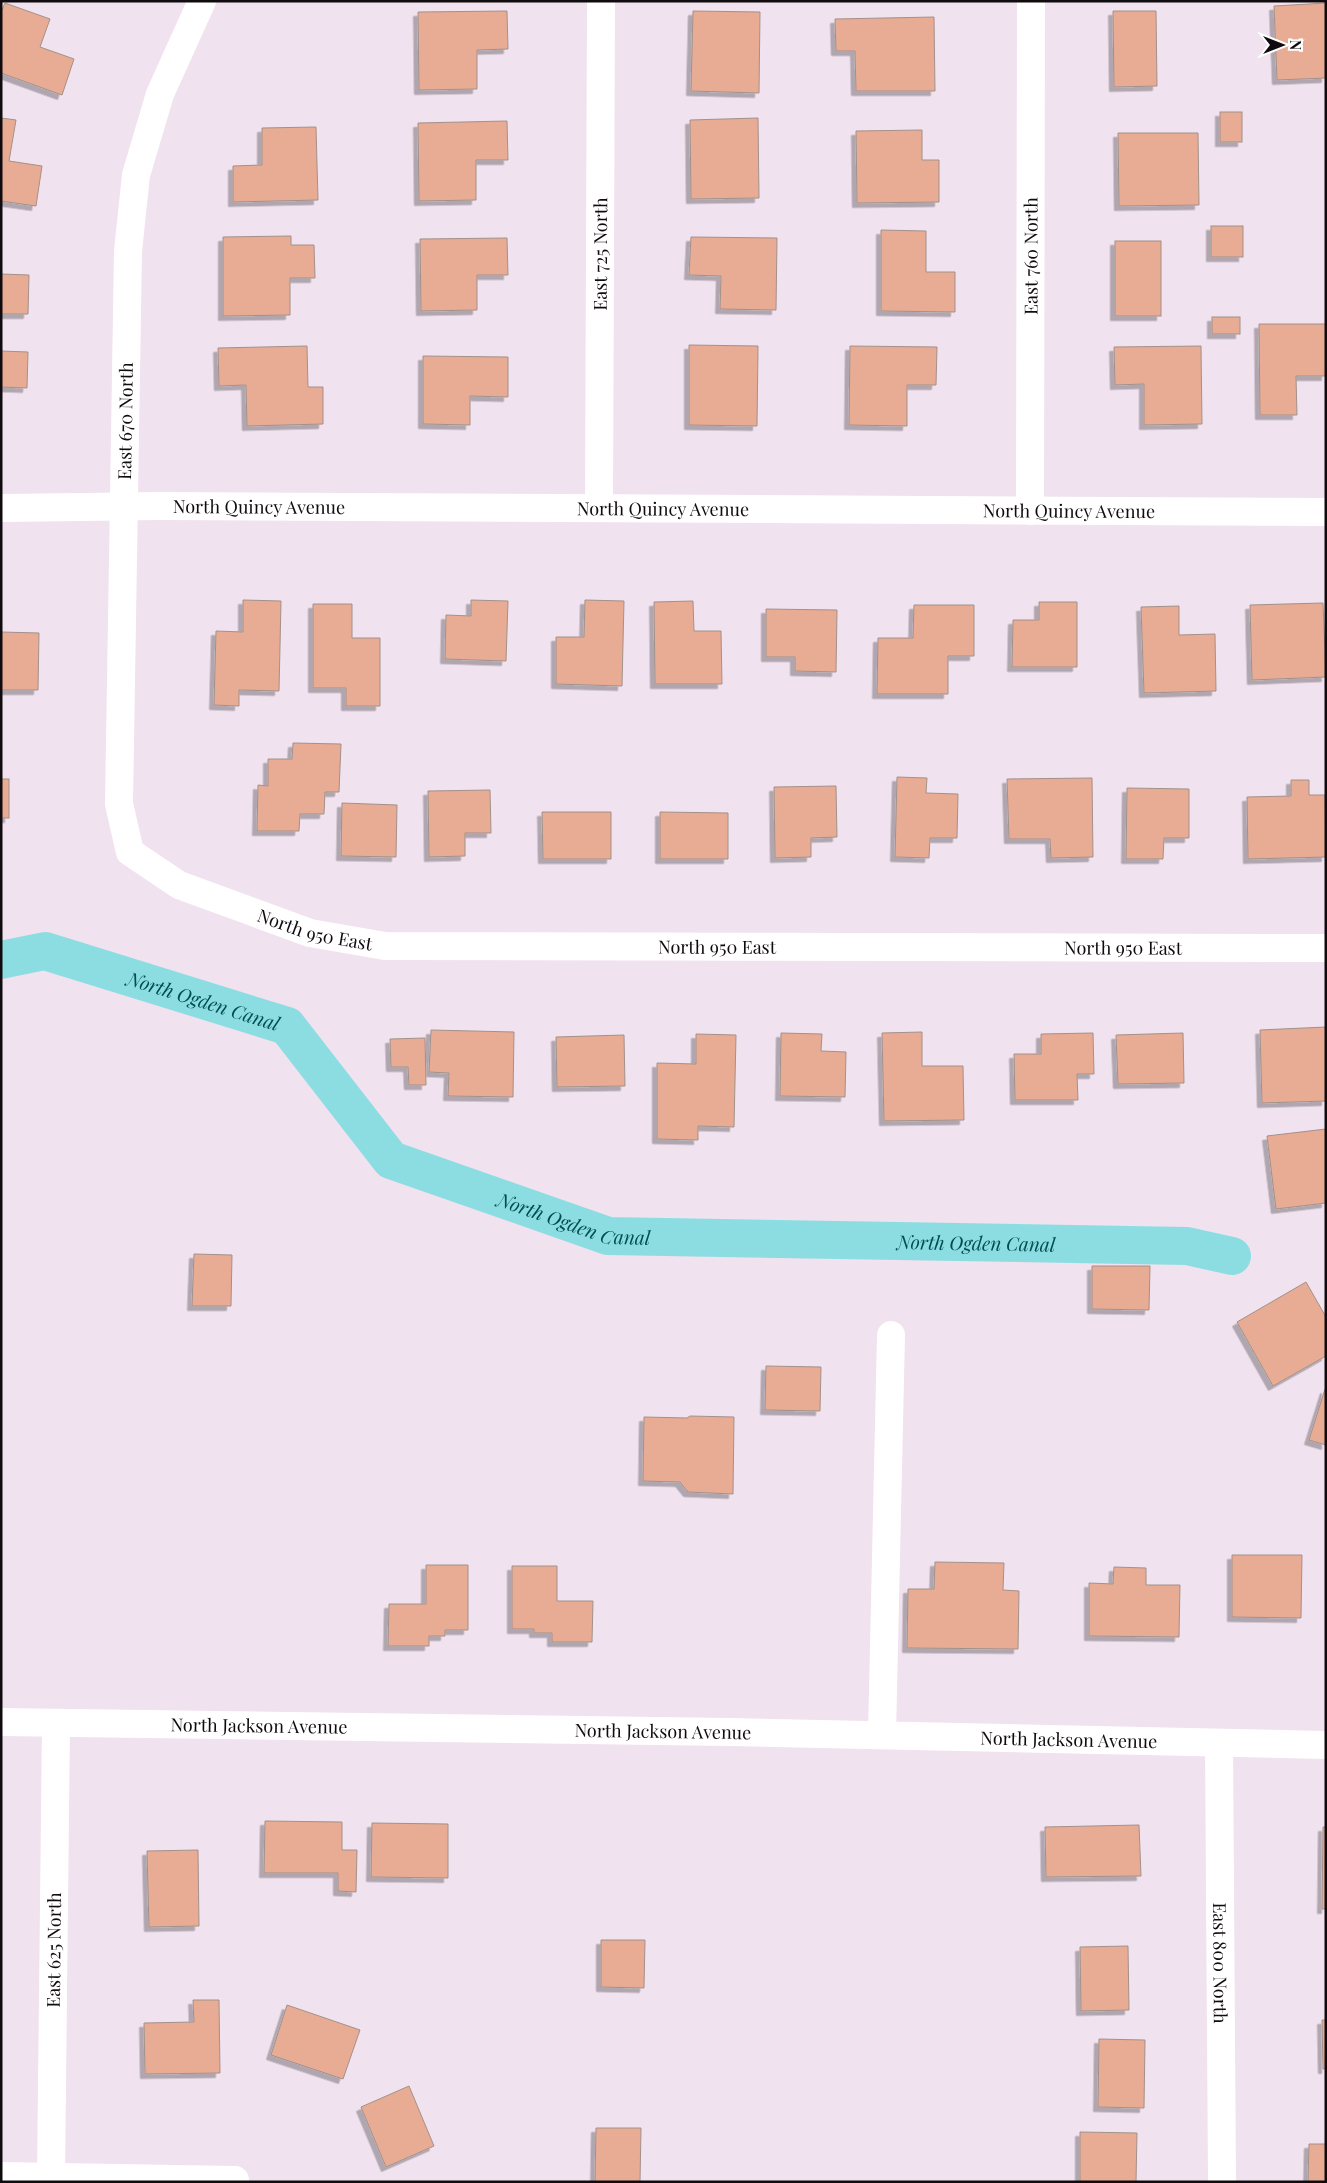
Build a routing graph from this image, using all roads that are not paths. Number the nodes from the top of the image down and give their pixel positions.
1 (202, 1) edge
2 (601, 1) edge
3 (1031, 1) edge
4 (124, 506) junction
5 (1, 508) edge
6 (599, 508) junction
7 (1030, 511) junction
8 (1326, 512) edge
9 (130, 852) joint
10 (1326, 948) edge
11 (891, 1336) dead end
12 (1, 1722) edge
13 (56, 1723) junction
14 (882, 1735) junction
15 (1219, 1744) junction
16 (1326, 1745) edge
17 (1, 2176) edge
18 (52, 2176) junction
19 (235, 2180) dead end
20 (1222, 2182) edge

1 - 4 street, East 670 North
2 - 6 street, East 725 North
3 - 7 street, East 760 North
4 - 5 street, North Quincy Avenue
4 - 6 street, North Quincy Avenue
4 - 9 street, East 670 North
6 - 7 street, North Quincy Avenue
7 - 8 street, North Quincy Avenue
9 - 10 street, North 950 East
11 - 14 street
12 - 13 street, North Jackson Avenue
13 - 14 street, North Jackson Avenue
13 - 18 street, East 625 North
14 - 15 street, North Jackson Avenue
15 - 16 street, North Jackson Avenue
15 - 20 street, East 800 North
17 - 18 street
18 - 19 street

